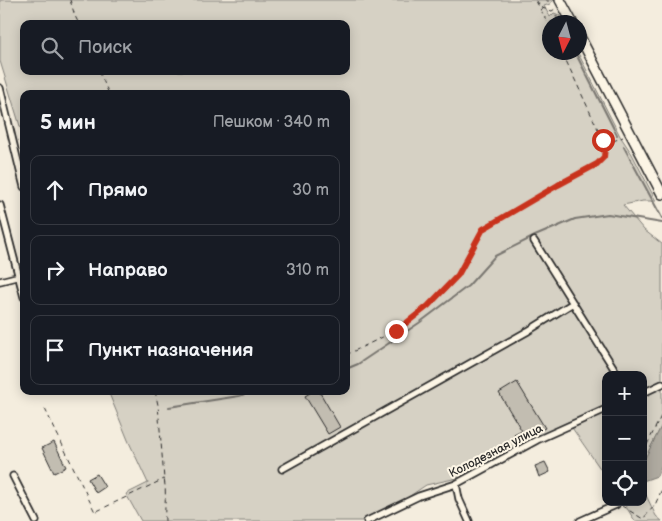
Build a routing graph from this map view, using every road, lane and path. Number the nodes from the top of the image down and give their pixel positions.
1 (70, 0) edge
2 (536, 0) edge
3 (561, 3) edge
4 (544, 15) edge
5 (568, 15) edge
6 (77, 20) edge
7 (587, 51) edge
8 (566, 60) edge
9 (101, 75) edge
10 (0, 88) edge
11 (107, 90) edge
12 (629, 132) junction
13 (603, 140) junction
14 (20, 170) edge
15 (662, 194) edge
16 (0, 204) edge
17 (534, 241) dead end
18 (20, 273) edge
19 (20, 276) edge
20 (0, 281) edge
21 (573, 303) junction
22 (350, 353) edge
23 (616, 371) edge
24 (662, 384) edge
25 (647, 390) edge
26 (156, 395) edge
27 (45, 409) dead end
28 (602, 411) edge
29 (662, 414) edge
30 (647, 445) edge
31 (282, 469) dead end
32 (12, 476) dead end
33 (164, 479) junction
34 (456, 484) junction
35 (662, 489) edge
36 (614, 506) edge
37 (622, 506) edge
38 (36, 521) edge
39 (165, 521) edge
40 (367, 521) edge
41 (469, 521) edge
42 (580, 521) edge

1 - 6 path
2 - 3 path
2 - 4 path
3 - 5 street
7 - 12 street
8 - 13 path
9 - 11 path
10 - 14 street
12 - 13 path
12 - 15 street
13 - 22 path
16 - 18 street
17 - 21 street
19 - 20 street
21 - 23 street
21 - 31 street
24 - 25 street
26 - 33 path
27 - 33 path
28 - 34 street, Колодезная улица
29 - 30 path
32 - 38 street
33 - 39 path
34 - 40 street, Колодезная улица
34 - 41 street
35 - 37 path
36 - 42 street

